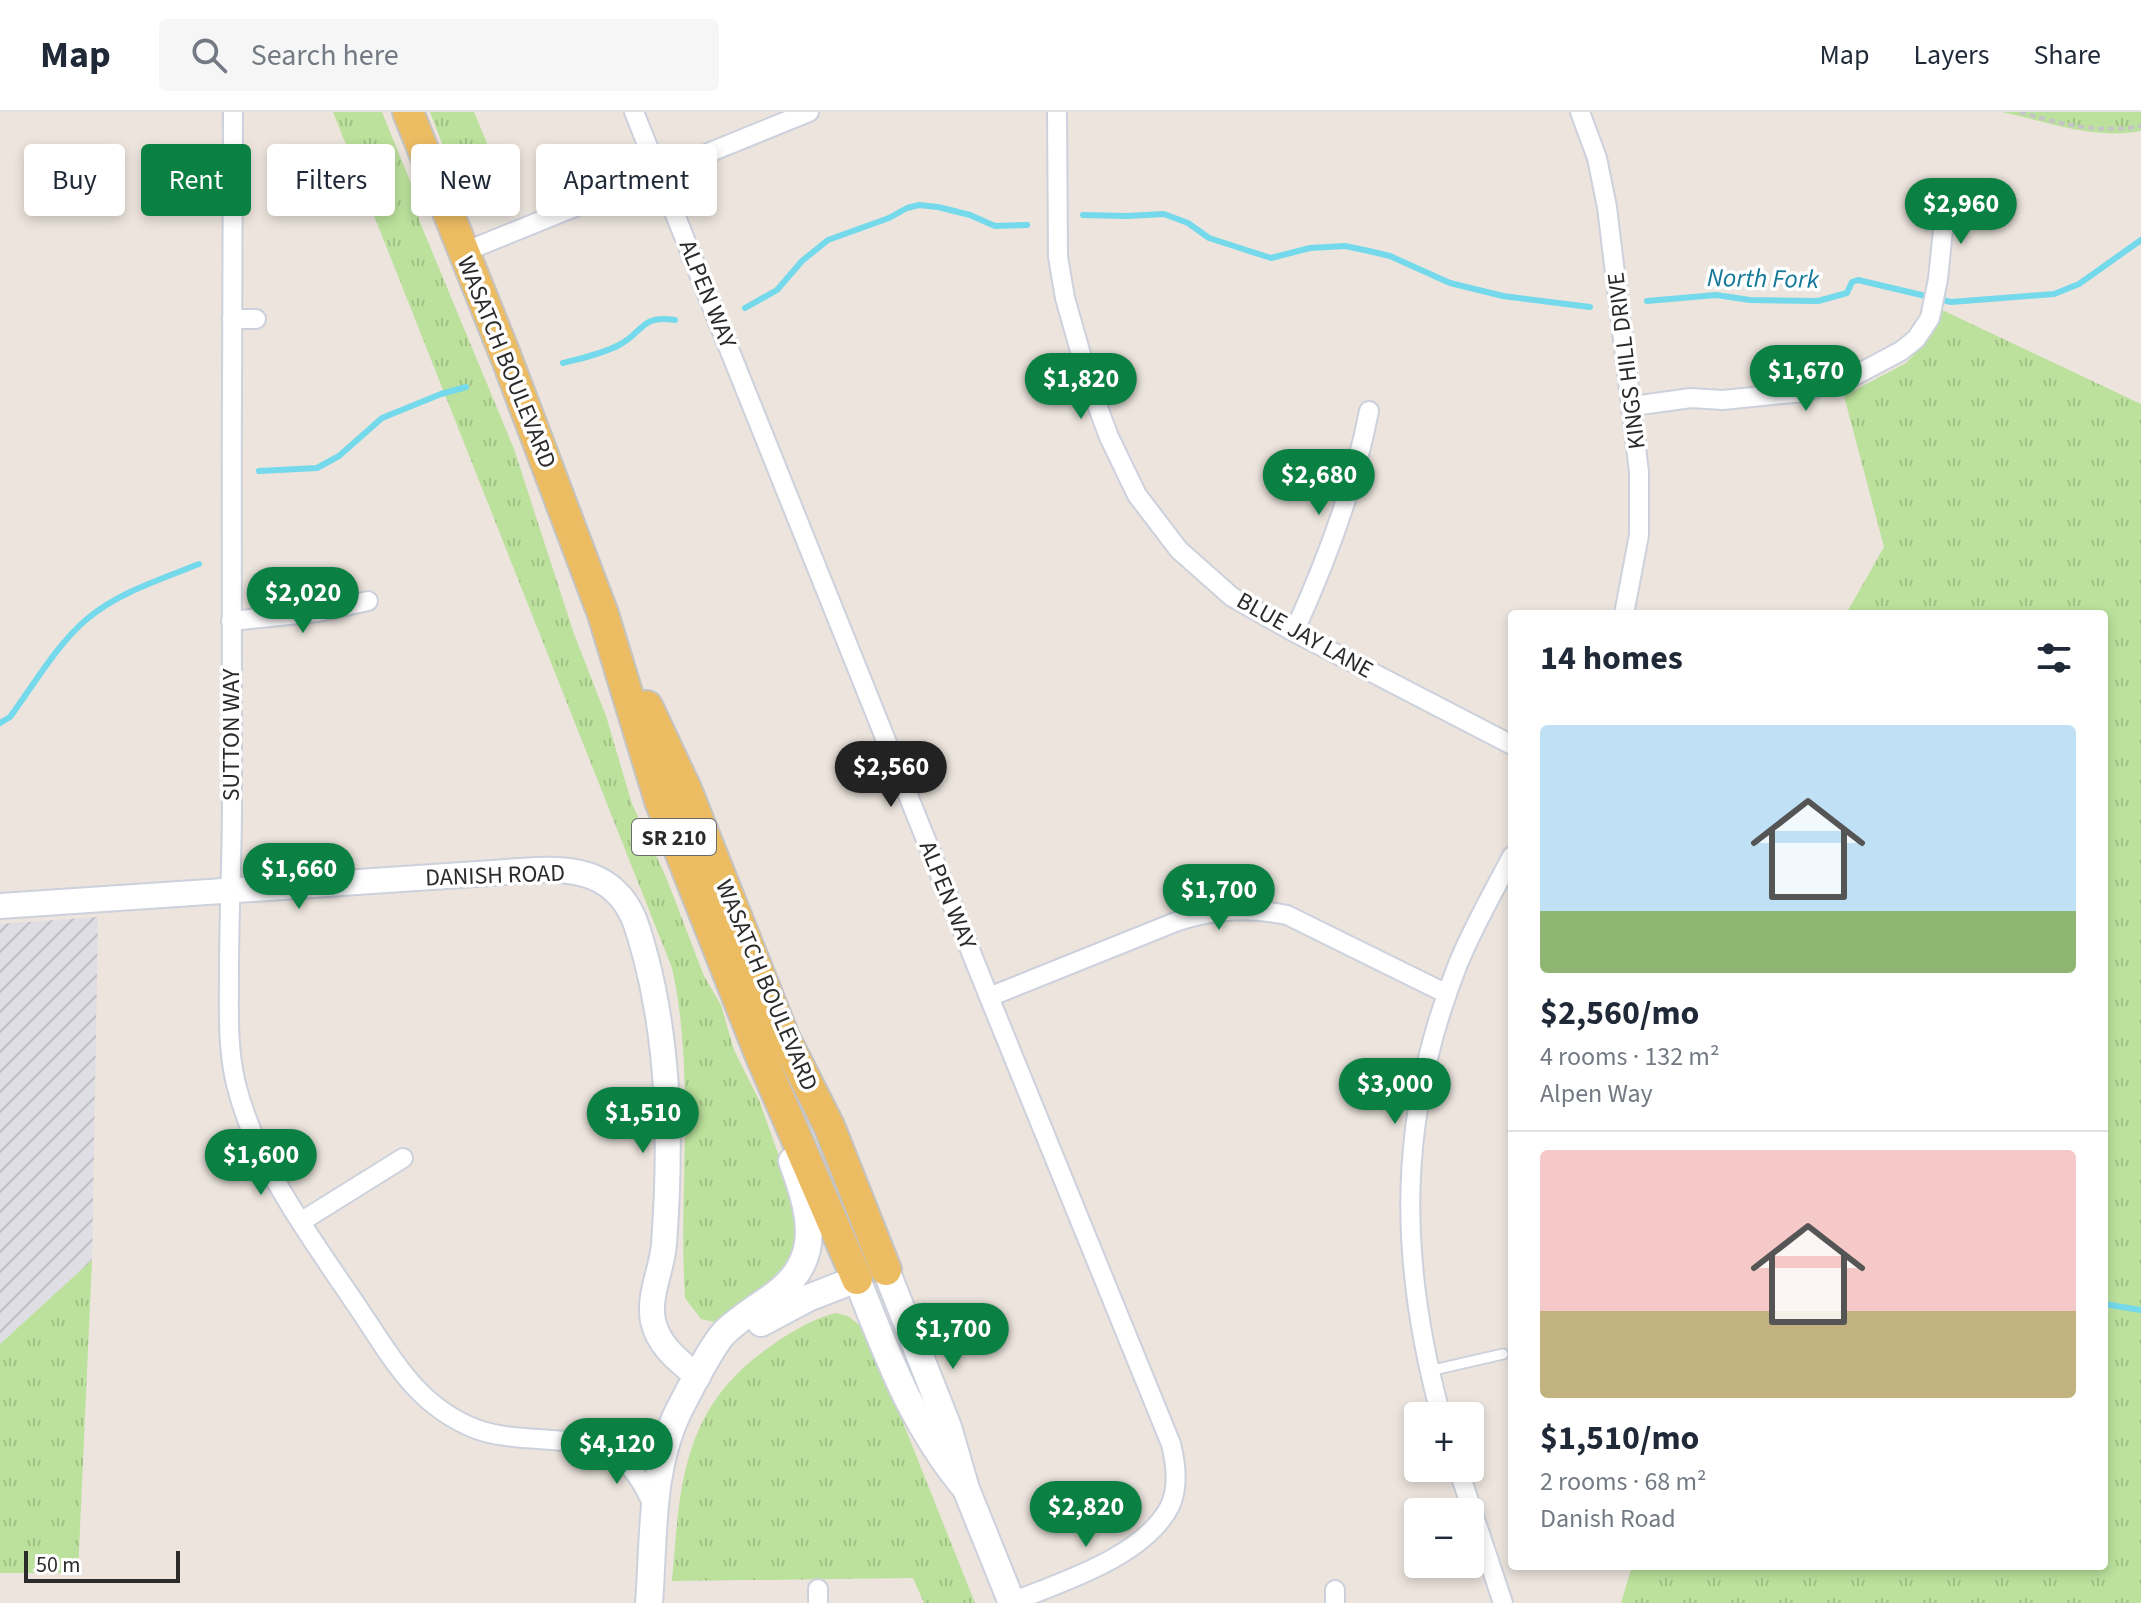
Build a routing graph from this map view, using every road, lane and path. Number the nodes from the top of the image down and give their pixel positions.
1 (233, 112) edge
2 (408, 112) edge
3 (634, 112) edge
4 (809, 112) edge
5 (1057, 112) edge
6 (1580, 112) edge
7 (2020, 112) edge
8 (2141, 126) edge
9 (647, 144) edge
10 (717, 149) edge
11 (1945, 210) dead end
12 (553, 216) edge
13 (676, 216) edge
14 (464, 252) junction
15 (232, 319) junction
16 (256, 319) dead end
17 (1633, 406) junction
18 (1369, 411) dead end
19 (368, 601) dead end
20 (1625, 610) edge
21 (231, 621) junction
22 (1294, 632) junction
23 (1508, 743) edge
24 (1508, 864) edge
25 (229, 892) junction
26 (0, 906) edge
27 (1447, 994) junction
28 (989, 997) junction
29 (772, 1046) junction
30 (403, 1158) dead end
31 (302, 1221) junction
32 (886, 1270) joint
33 (857, 1279) junction
34 (1503, 1354) dead end
35 (1429, 1371) junction
36 (698, 1377) junction
37 (1437, 1402) edge
38 (1463, 1482) edge
39 (966, 1489) junction
40 (656, 1510) junction
41 (649, 1603) edge
42 (1012, 1603) edge
43 (1503, 1603) edge

1 - 15 street, SUTTON WAY
2 - 14 main road, WASATCH BOULEVARD / SR 210
3 - 9 street, ALPEN WAY
4 - 10 street
5 - 22 street, BLUE JAY LANE
6 - 17 street, KINGS HILL DRIVE
7 - 8 path
11 - 17 street
12 - 14 street
13 - 28 street, ALPEN WAY
14 - 29 main road, WASATCH BOULEVARD / SR 210
15 - 16 street
15 - 21 street, SUTTON WAY
17 - 20 street, KINGS HILL DRIVE
18 - 22 street
19 - 21 street
21 - 25 street, SUTTON WAY
22 - 23 street, BLUE JAY LANE
24 - 27 street
25 - 26 street, DANISH ROAD
25 - 31 street, SUTTON WAY
25 - 36 street, DANISH ROAD
27 - 28 street
27 - 35 street
28 - 42 street, ALPEN WAY
29 - 32 main road, WASATCH BOULEVARD / SR 210
29 - 33 main road
29 - 36 main road, WASATCH BOULEVARD
30 - 31 street
31 - 40 street, SUTTON WAY
32 - 39 main road, SR 210
33 - 36 main road, WASATCH BOULEVARD
33 - 39 main road, SR 210
34 - 35 lane
35 - 37 street
36 - 40 main road, WASATCH BOULEVARD
38 - 43 street
39 - 42 main road, SR 210
40 - 41 main road, WASATCH BOULEVARD

